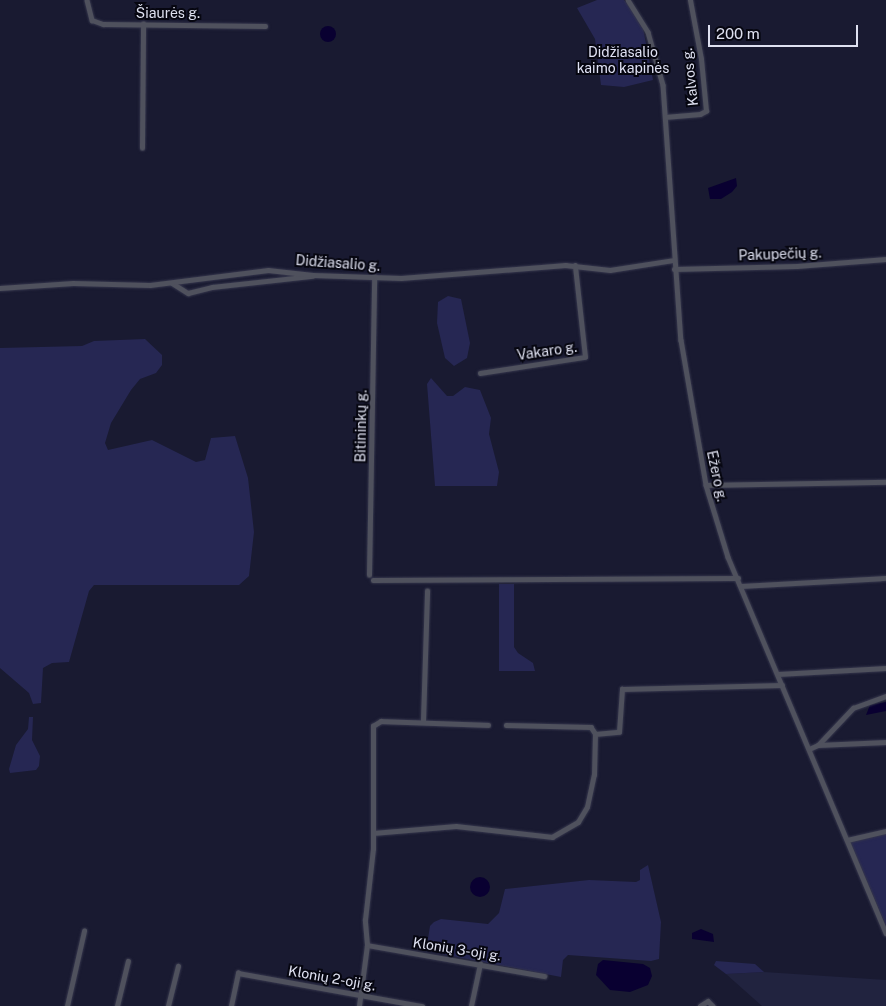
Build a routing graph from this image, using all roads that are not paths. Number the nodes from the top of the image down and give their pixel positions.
1 (87, 0) edge
2 (628, 0) edge
3 (690, 0) edge
4 (143, 24) junction
5 (265, 26) dead end
6 (665, 117) junction
7 (142, 148) dead end
8 (886, 259) edge
9 (674, 260) junction
10 (575, 266) junction
11 (674, 269) junction
12 (313, 275) junction
13 (374, 277) junction
14 (172, 283) junction
15 (0, 288) edge
16 (480, 373) dead end
17 (886, 482) edge
18 (706, 485) junction
19 (369, 575) dead end
20 (738, 578) junction
21 (886, 578) edge
22 (373, 580) dead end
23 (741, 586) junction
24 (427, 591) dead end
25 (886, 668) edge
26 (778, 674) junction
27 (782, 685) junction
28 (886, 696) edge
29 (423, 721) junction
30 (488, 725) dead end
31 (506, 725) dead end
32 (596, 733) junction
33 (886, 742) edge
34 (818, 745) junction
35 (809, 749) junction
36 (886, 831) edge
37 (373, 833) junction
38 (847, 840) junction
39 (84, 931) dead end
40 (886, 933) edge
41 (367, 945) junction
42 (128, 961) dead end
43 (480, 964) junction
44 (178, 966) dead end
45 (544, 976) dead end
46 (361, 994) junction
47 (66, 1006) edge
48 (117, 1006) edge
49 (168, 1006) edge
50 (231, 1006) edge
51 (359, 1006) edge
52 (422, 1006) edge
53 (471, 1006) edge
54 (700, 1006) edge
55 (713, 1006) edge

1 - 4 street, Šiaurės g.
2 - 6 street, Ežero g.
3 - 6 street, Kalvos g.
4 - 5 street, Šiaurės g.
4 - 7 street
6 - 9 street, Ežero g.
8 - 11 street, Pakupečių g.
9 - 10 street, Didžiasalio g.
9 - 11 street, Ežero g.
10 - 13 street, Didžiasalio g.
10 - 16 street, Vakaro g.
11 - 18 street, Ežero g.
12 - 13 street, Didžiasalio g.
12 - 14 street, Didžiasalio g.
12 - 14 street
13 - 19 street, Bitininkų g.
14 - 15 street, Didžiasalio g.
17 - 18 street
18 - 20 street, Ežero g.
20 - 22 street
20 - 23 street, Ežero g.
21 - 23 street
23 - 26 street, Ežero g.
24 - 29 street
25 - 26 street
26 - 27 street, Ežero g.
27 - 32 street
27 - 35 street, Ežero g.
28 - 34 street
29 - 30 street
29 - 37 street
31 - 32 street
32 - 37 street
33 - 34 street
34 - 35 street
35 - 38 street, Ežero g.
36 - 38 street
37 - 41 street
38 - 40 street, Ežero g.
39 - 47 street
41 - 43 street, Klonių 3-oji g.
41 - 46 street
42 - 48 street
43 - 45 street, Klonių 3-oji g.
43 - 53 street
44 - 49 street
46 - 50 street, Klonių 2-oji g.
46 - 51 street
46 - 52 street, Klonių 2-oji g.
54 - 55 street

